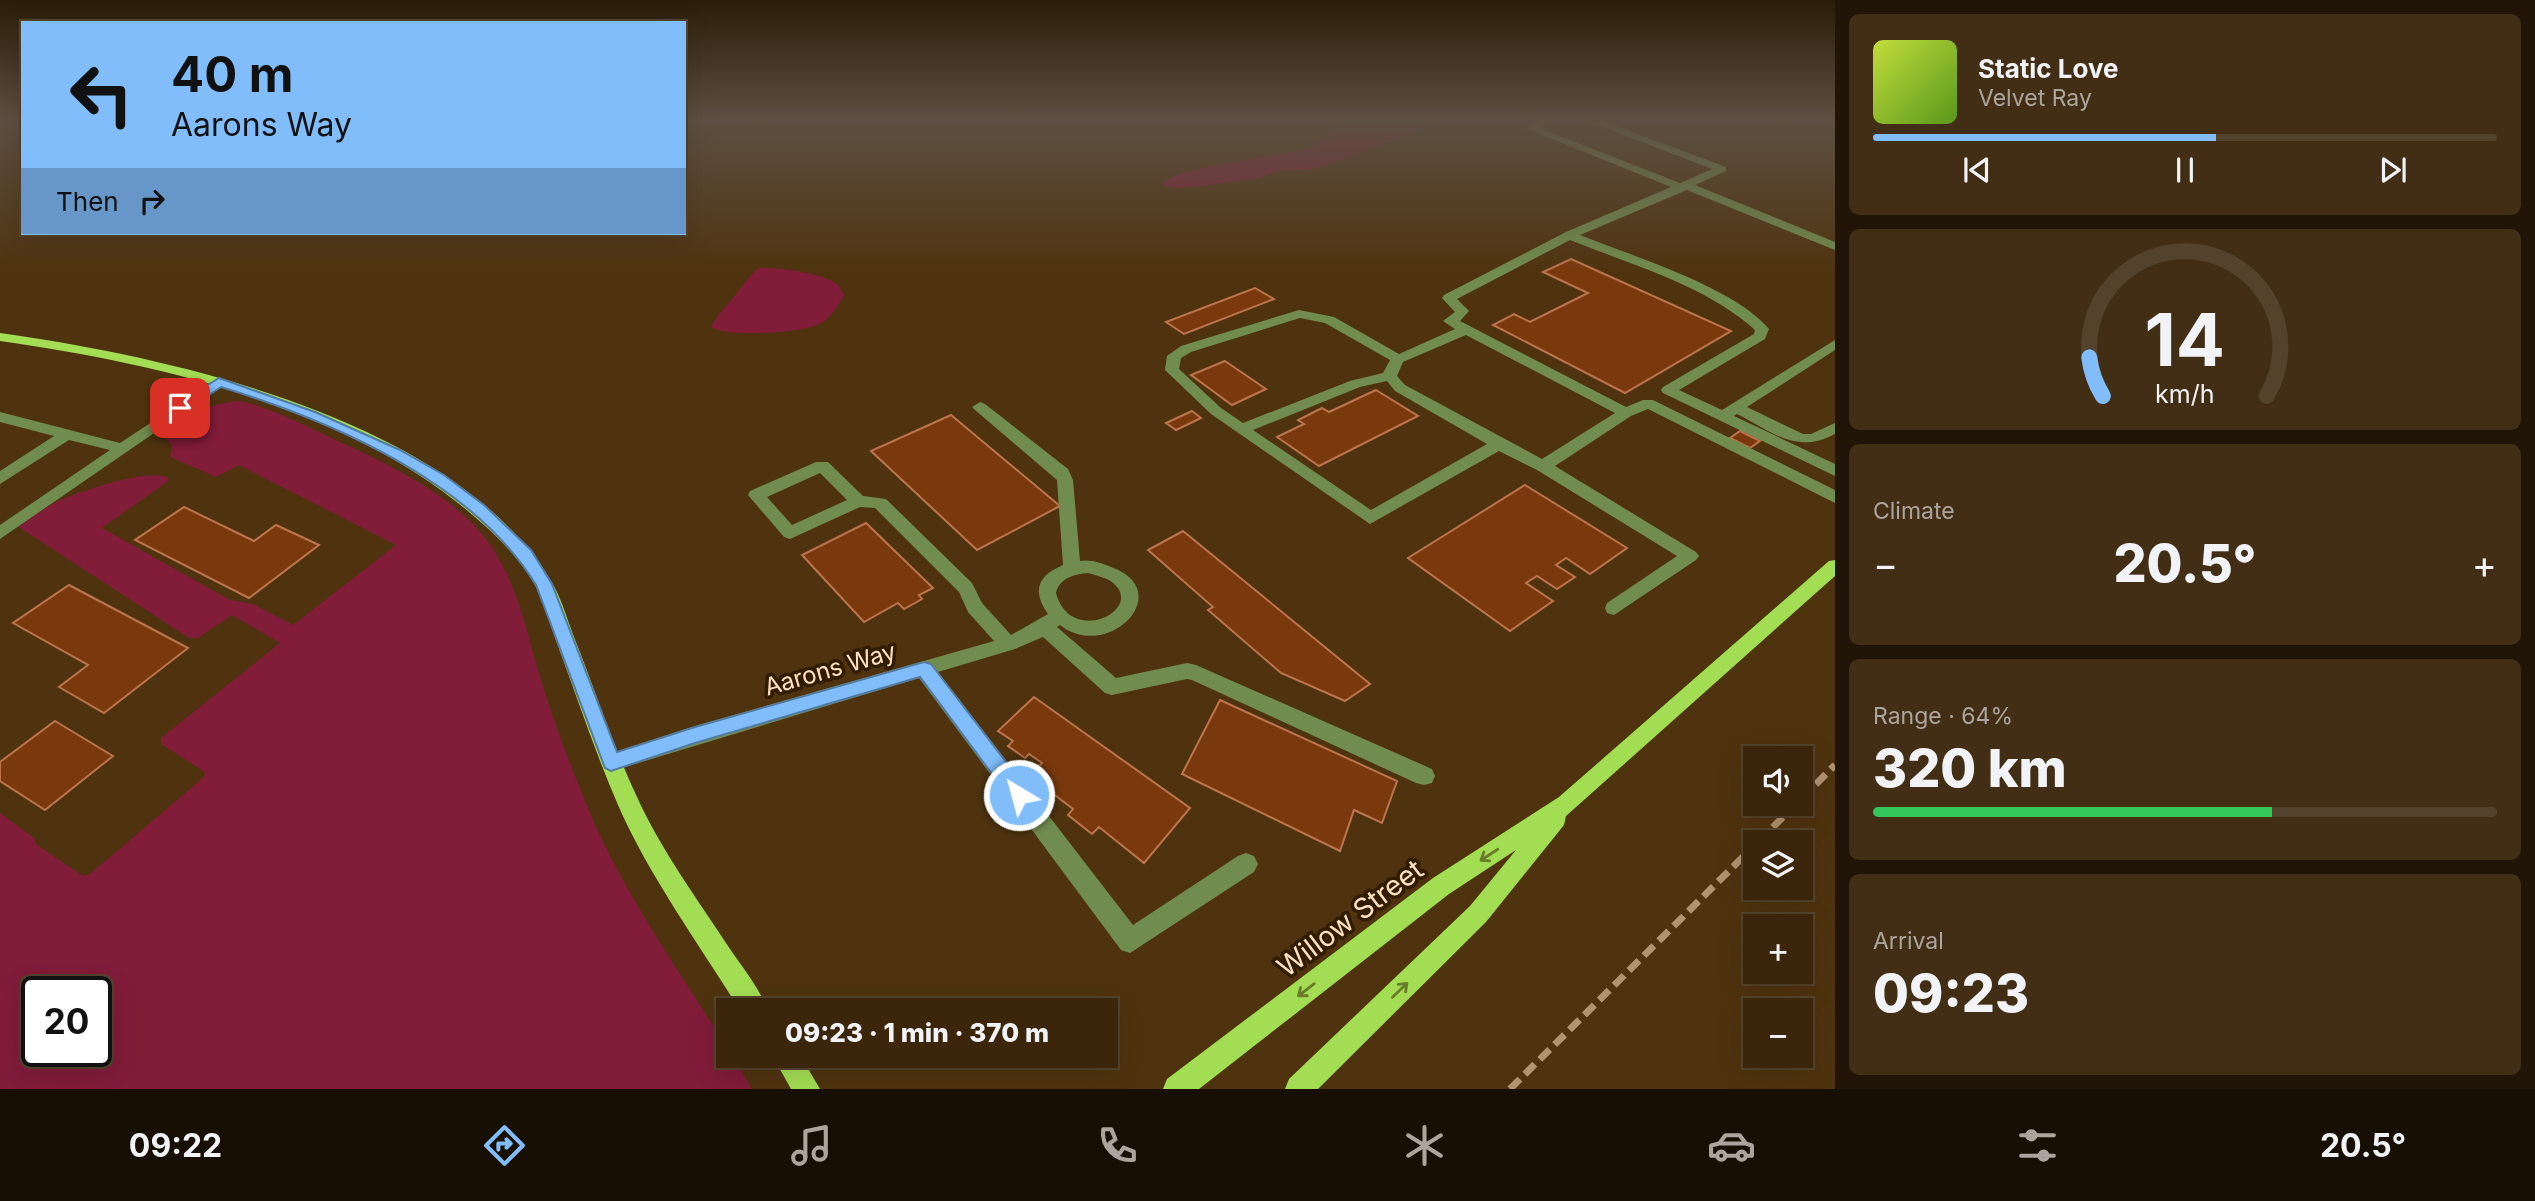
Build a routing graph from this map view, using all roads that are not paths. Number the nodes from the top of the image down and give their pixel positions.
1 (1646, 172) edge
2 (1716, 172) edge
3 (1686, 187) junction
4 (1570, 235) junction
5 (1835, 246) edge
6 (1467, 329) junction
7 (0, 337) edge
8 (1835, 345) edge
9 (1398, 359) junction
10 (1390, 376) junction
11 (219, 382) junction
12 (1668, 390) junction
13 (1648, 403) junction
14 (980, 407) dead end
15 (1729, 412) junction
16 (1626, 413) junction
17 (0, 416) edge
18 (1835, 428) edge
19 (1241, 429) junction
20 (66, 434) junction
21 (1499, 444) junction
22 (122, 448) junction
23 (1543, 466) junction
24 (1835, 471) edge
25 (0, 479) edge
26 (1835, 497) edge
27 (858, 501) junction
28 (0, 533) edge
29 (1835, 566) edge
30 (1072, 568) junction
31 (1614, 608) dead end
32 (1052, 622) junction
33 (1008, 645) junction
34 (924, 669) junction
35 (611, 762) junction
36 (1424, 776) dead end
37 (1567, 804) junction
38 (1245, 864) dead end
39 (747, 998) edge
40 (793, 1068) edge
41 (806, 1089) edge
42 (1177, 1089) edge
43 (1299, 1089) edge

1 - 3 street
2 - 3 street
3 - 4 street
3 - 5 street
4 - 6 street
4 - 12 street
6 - 9 street
6 - 16 street
7 - 11 main road
8 - 15 street
9 - 10 street
9 - 19 street
10 - 19 street
10 - 21 street
11 - 22 street
11 - 35 main road
12 - 13 street
12 - 15 street
13 - 16 street
13 - 26 street
14 - 30 street
15 - 18 street
15 - 24 street
16 - 23 street
17 - 20 street
19 - 21 street
20 - 22 street
20 - 25 street
21 - 23 street
22 - 28 street
23 - 31 street
27 - 27 street
27 - 33 street
29 - 37 main road, Willow Street
30 - 32 street
30 - 32 street
32 - 33 street, Aarons Way
32 - 36 street
33 - 34 street, Aarons Way
34 - 35 street, Aarons Way
34 - 38 street
35 - 39 main road
37 -> 42 main road, Willow Street
43 -> 37 main road, Willow Street
40 - 41 main road

